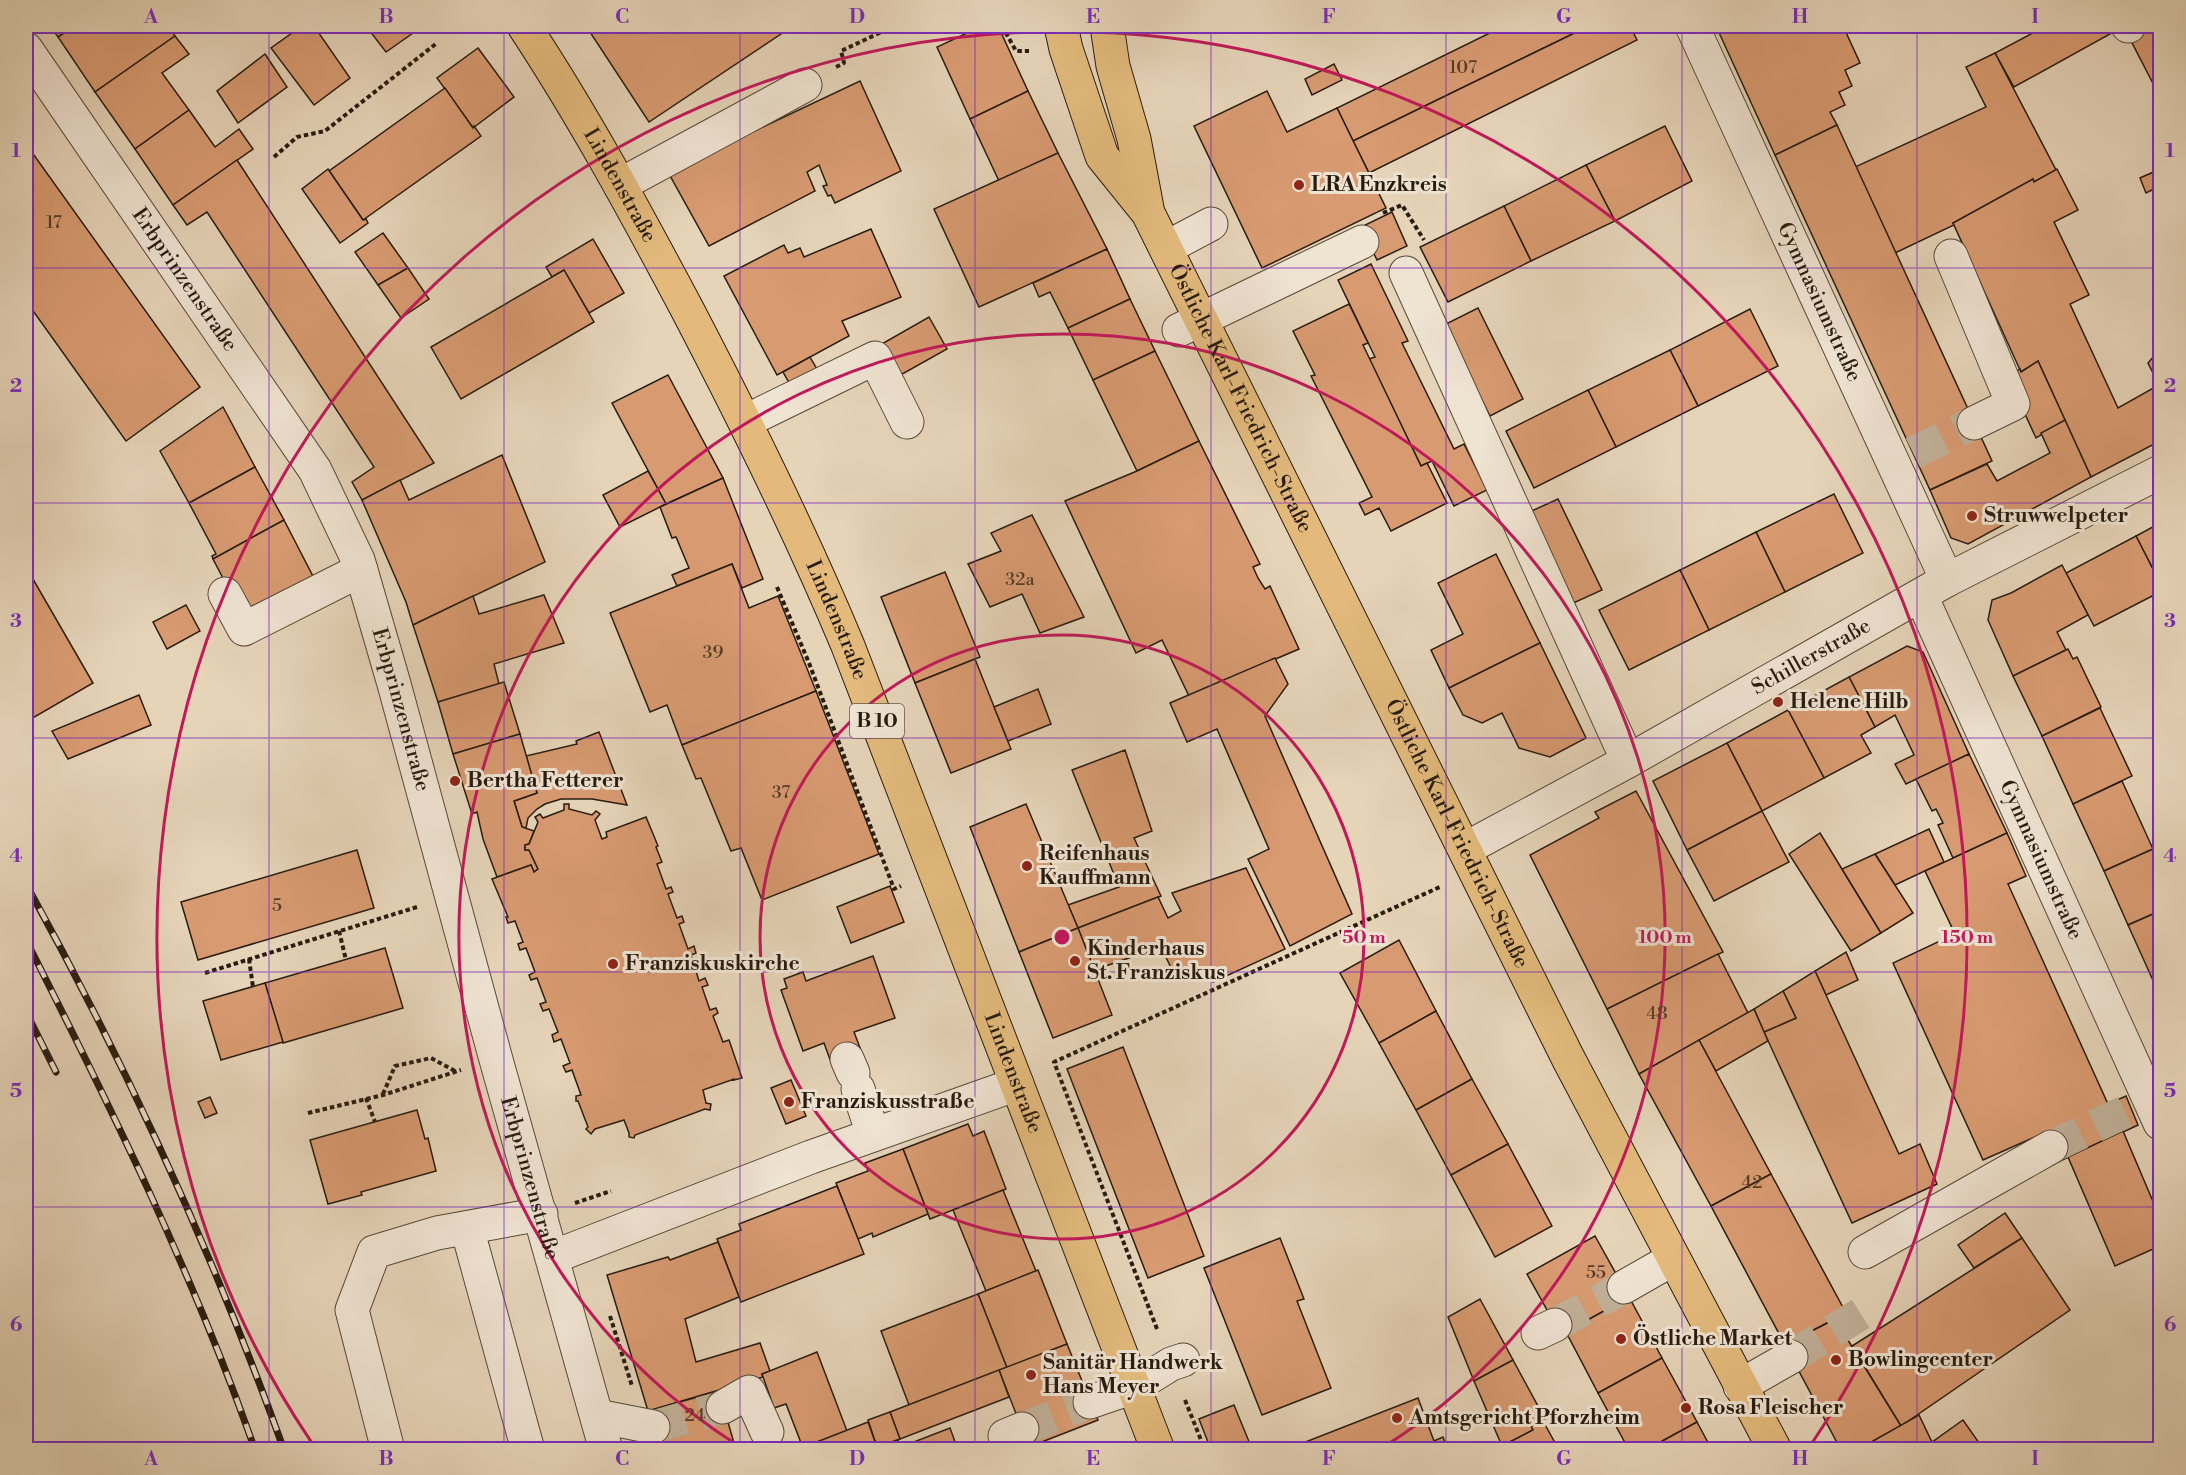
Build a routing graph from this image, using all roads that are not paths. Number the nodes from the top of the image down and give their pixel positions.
1 (524, 26) edge
2 (1061, 26) edge
3 (1107, 26) edge
4 (1701, 29) edge
5 (26, 49) edge
6 (805, 85) dead end
7 (620, 185) junction
8 (1148, 213) junction
9 (1211, 224) dead end
10 (1362, 242) dead end
11 (1166, 248) junction
12 (1951, 256) dead end
13 (1406, 273) dead end
14 (1191, 325) junction
15 (746, 421) junction
16 (907, 422) dead end
17 (1974, 423) tunnel mouth
18 (2160, 472) edge
19 (361, 570) junction
20 (1934, 588) junction
21 (225, 594) dead end
22 (1628, 761) junction
23 (1464, 849) junction
24 (852, 1074) dead end
25 (1017, 1084) junction
26 (2147, 1110) edge
27 (873, 1134) junction
28 (2051, 1147) tunnel mouth
29 (541, 1214) junction
30 (467, 1228) junction
31 (1865, 1251) dead end
32 (553, 1257) junction
33 (1673, 1259) junction
34 (1624, 1287) tunnel mouth
35 (1791, 1357) tunnel mouth
36 (1177, 1362) road end
37 (1740, 1386) junction
38 (1134, 1387) junction
39 (1090, 1402) tunnel mouth
40 (723, 1407) tunnel mouth
41 (597, 1416) junction
42 (649, 1426) tunnel mouth
43 (767, 1432) dead end
44 (388, 1449) edge
45 (528, 1449) edge
46 (606, 1449) edge
47 (1158, 1449) edge
48 (1775, 1449) edge

1 - 7 main road, Lindenstraße / B 10
2 - 8 main road, Östliche Karl-Friedrich-Straße
3 - 8 main road, Östliche Karl-Friedrich-Straße
4 - 20 street, Gymnasiumstraße
5 - 19 street, Erbprinzenstraße
6 - 7 street
7 - 15 main road, Lindenstraße / B 10
8 - 11 main road, Östliche Karl-Friedrich-Straße
9 - 11 street
10 - 14 street
11 - 14 main road, Östliche Karl-Friedrich-Straße
12 - 17 street
13 - 22 street
14 - 23 main road, Östliche Karl-Friedrich-Straße
15 - 16 street
15 - 25 main road, Lindenstraße / B 10
18 - 20 street, Schillerstraße
19 - 21 street
19 - 29 street, Erbprinzenstraße
20 - 22 street, Schillerstraße
20 - 26 street, Gymnasiumstraße
22 - 23 street, Schillerstraße
23 - 33 main road, Östliche Karl-Friedrich-Straße
24 - 27 street
25 - 27 street
25 - 38 main road, Lindenstraße / B 10
27 - 32 street
28 - 31 street
29 - 30 street
29 - 32 street, Erbprinzenstraße
30 - 44 street
30 - 45 street
32 - 41 street, Erbprinzenstraße
33 - 34 street
33 - 37 main road, Östliche Karl-Friedrich-Straße
35 - 37 street
36 - 38 street
37 - 48 main road, Östliche Karl-Friedrich-Straße
38 - 39 street
38 - 47 main road, Lindenstraße / B 10
40 - 43 street
41 - 42 street
41 - 46 street, Erbprinzenstraße

